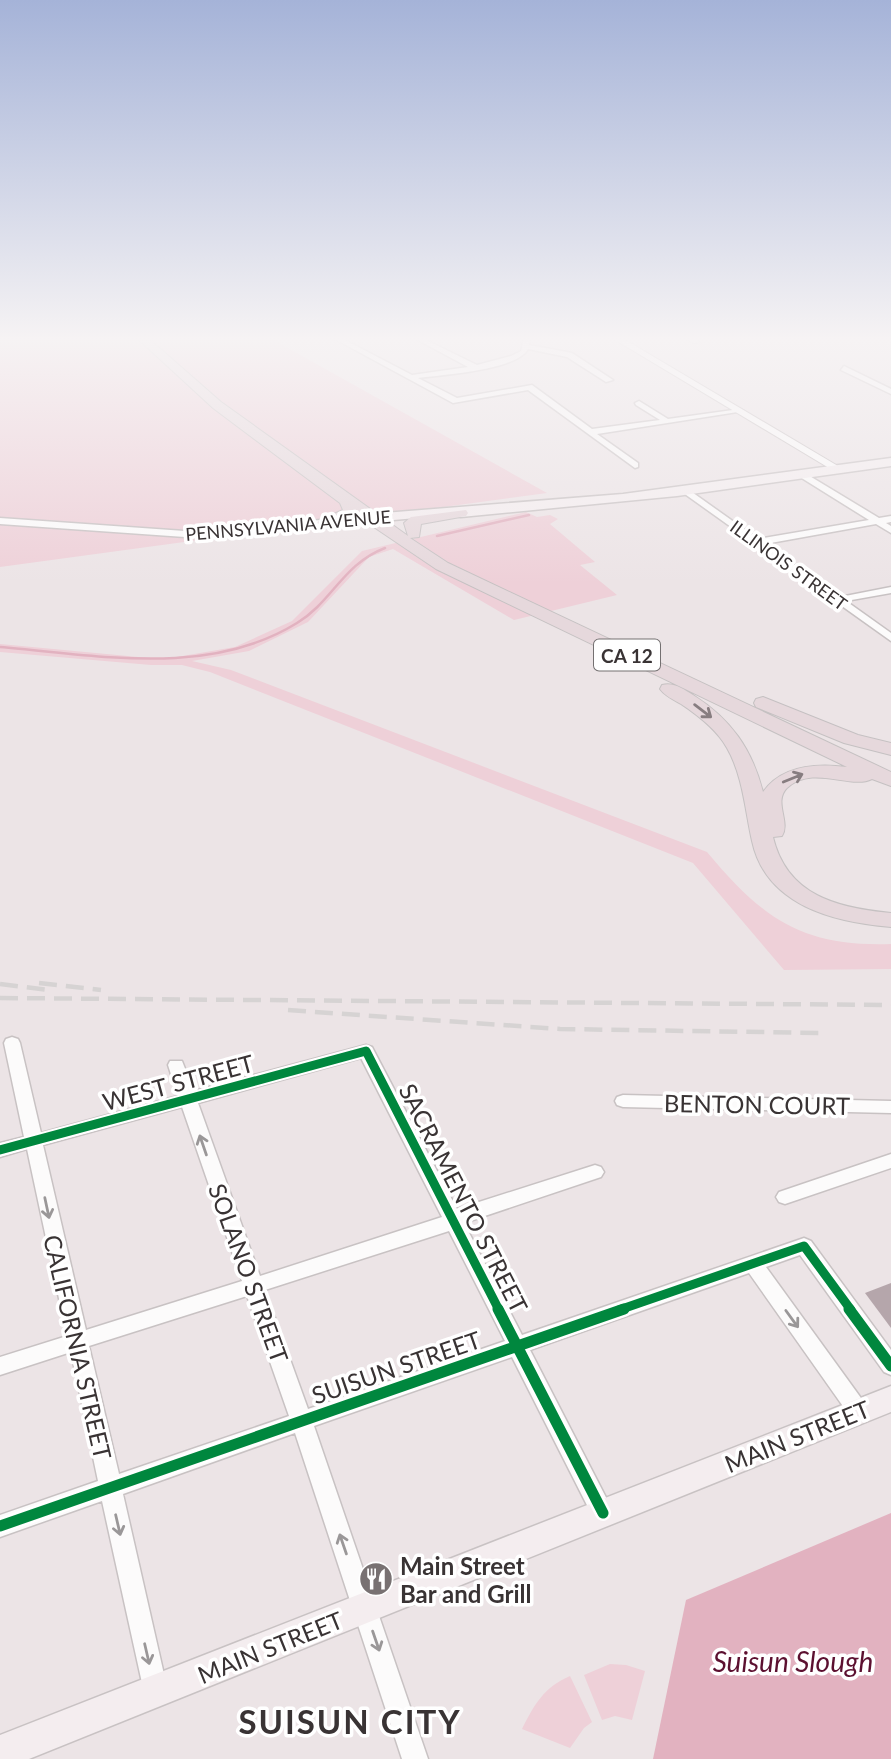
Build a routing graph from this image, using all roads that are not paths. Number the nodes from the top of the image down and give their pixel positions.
1 (237, 420) edge
2 (254, 420) edge
3 (575, 420) edge
4 (665, 420) edge
5 (681, 420) edge
6 (755, 420) edge
7 (668, 422) junction
8 (591, 432) junction
9 (891, 456) edge
10 (891, 462) edge
11 (635, 465) dead end
12 (834, 467) junction
13 (803, 475) junction
14 (686, 492) junction
15 (346, 500) junction
16 (456, 512) junction
17 (380, 517) junction
18 (891, 519) edge
19 (0, 520) edge
20 (877, 521) junction
21 (325, 523) junction
22 (891, 530) edge
23 (414, 534) junction
24 (757, 542) junction
25 (891, 590) edge
26 (838, 600) junction
27 (539, 614) junction
28 (891, 638) edge
29 (638, 651) junction
30 (891, 749) edge
31 (891, 769) edge
32 (891, 780) edge
33 (891, 786) edge
34 (857, 915) junction
35 (891, 920) edge
36 (12, 1043) dead end
37 (366, 1051) joint
38 (176, 1065) dead end
39 (188, 1100) junction
40 (623, 1101) dead end
41 (891, 1107) edge
42 (32, 1141) junction
43 (0, 1150) edge
44 (891, 1161) edge
45 (595, 1172) dead end
46 (785, 1197) dead end
47 (453, 1220) junction
48 (752, 1263) junction
49 (253, 1287) junction
50 (76, 1342) junction
51 (518, 1345) junction
52 (0, 1366) edge
53 (891, 1366) edge
54 (891, 1399) edge
55 (859, 1412) junction
56 (301, 1420) junction
57 (109, 1487) junction
58 (603, 1513) junction
59 (0, 1526) edge
60 (365, 1609) junction
61 (156, 1692) junction
62 (0, 1754) edge
63 (415, 1759) edge

1 - 15 highway, CA 12
2 - 17 highway, CA 12
3 - 8 street
4 - 7 street
5 - 7 street
6 - 12 street
7 - 8 street
8 - 11 street
9 - 12 main road, PENNSYLVANIA AVENUE
10 - 12 main road, PENNSYLVANIA AVENUE
12 - 13 main road, PENNSYLVANIA AVENUE
12 - 16 main road, PENNSYLVANIA AVENUE
13 - 14 main road, PENNSYLVANIA AVENUE
13 - 20 street
14 - 16 main road, PENNSYLVANIA AVENUE
14 - 24 street, ILLINOIS STREET
15 - 17 highway, CA 12
15 - 21 highway
16 - 17 main road, PENNSYLVANIA AVENUE
16 - 23 highway
17 - 21 street, PENNSYLVANIA AVENUE
17 - 23 highway, CA 12
17 - 27 highway, CA 12
18 - 20 street
19 - 21 street, PENNSYLVANIA AVENUE
20 - 22 street
20 - 24 street
23 - 29 highway, CA 12
24 - 26 street, ILLINOIS STREET
25 - 26 street
26 - 28 street, ILLINOIS STREET
27 - 32 highway, CA 12
27 -> 34 highway
29 - 30 highway
29 - 31 highway, CA 12
34 -> 33 highway
34 - 35 highway
36 - 42 street, CALIFORNIA STREET
37 - 39 street, WEST STREET
37 - 47 street, SACRAMENTO STREET
38 - 39 street, SOLANO STREET
39 - 42 street, WEST STREET
49 -> 39 street, SOLANO STREET
40 - 41 street, BENTON COURT
42 - 43 street, WEST STREET
42 -> 50 street, CALIFORNIA STREET
44 - 46 street
45 - 47 street
47 - 49 street
47 - 51 street, SACRAMENTO STREET
48 - 51 street, SUISUN STREET
48 - 53 street, SUISUN STREET
48 -> 55 street
49 - 50 street
49 - 56 street, SOLANO STREET
50 - 52 street
50 - 57 street, CALIFORNIA STREET
51 - 56 street, SUISUN STREET
51 - 58 street, SACRAMENTO STREET
54 - 55 main road, MAIN STREET
55 - 58 main road, MAIN STREET
56 - 57 street, SUISUN STREET
60 -> 56 street, SOLANO STREET
57 - 59 street, SUISUN STREET
57 -> 61 street, CALIFORNIA STREET
58 - 60 main road, MAIN STREET
60 - 61 main road, MAIN STREET
60 -> 63 street, SOLANO STREET
61 - 62 main road, MAIN STREET

